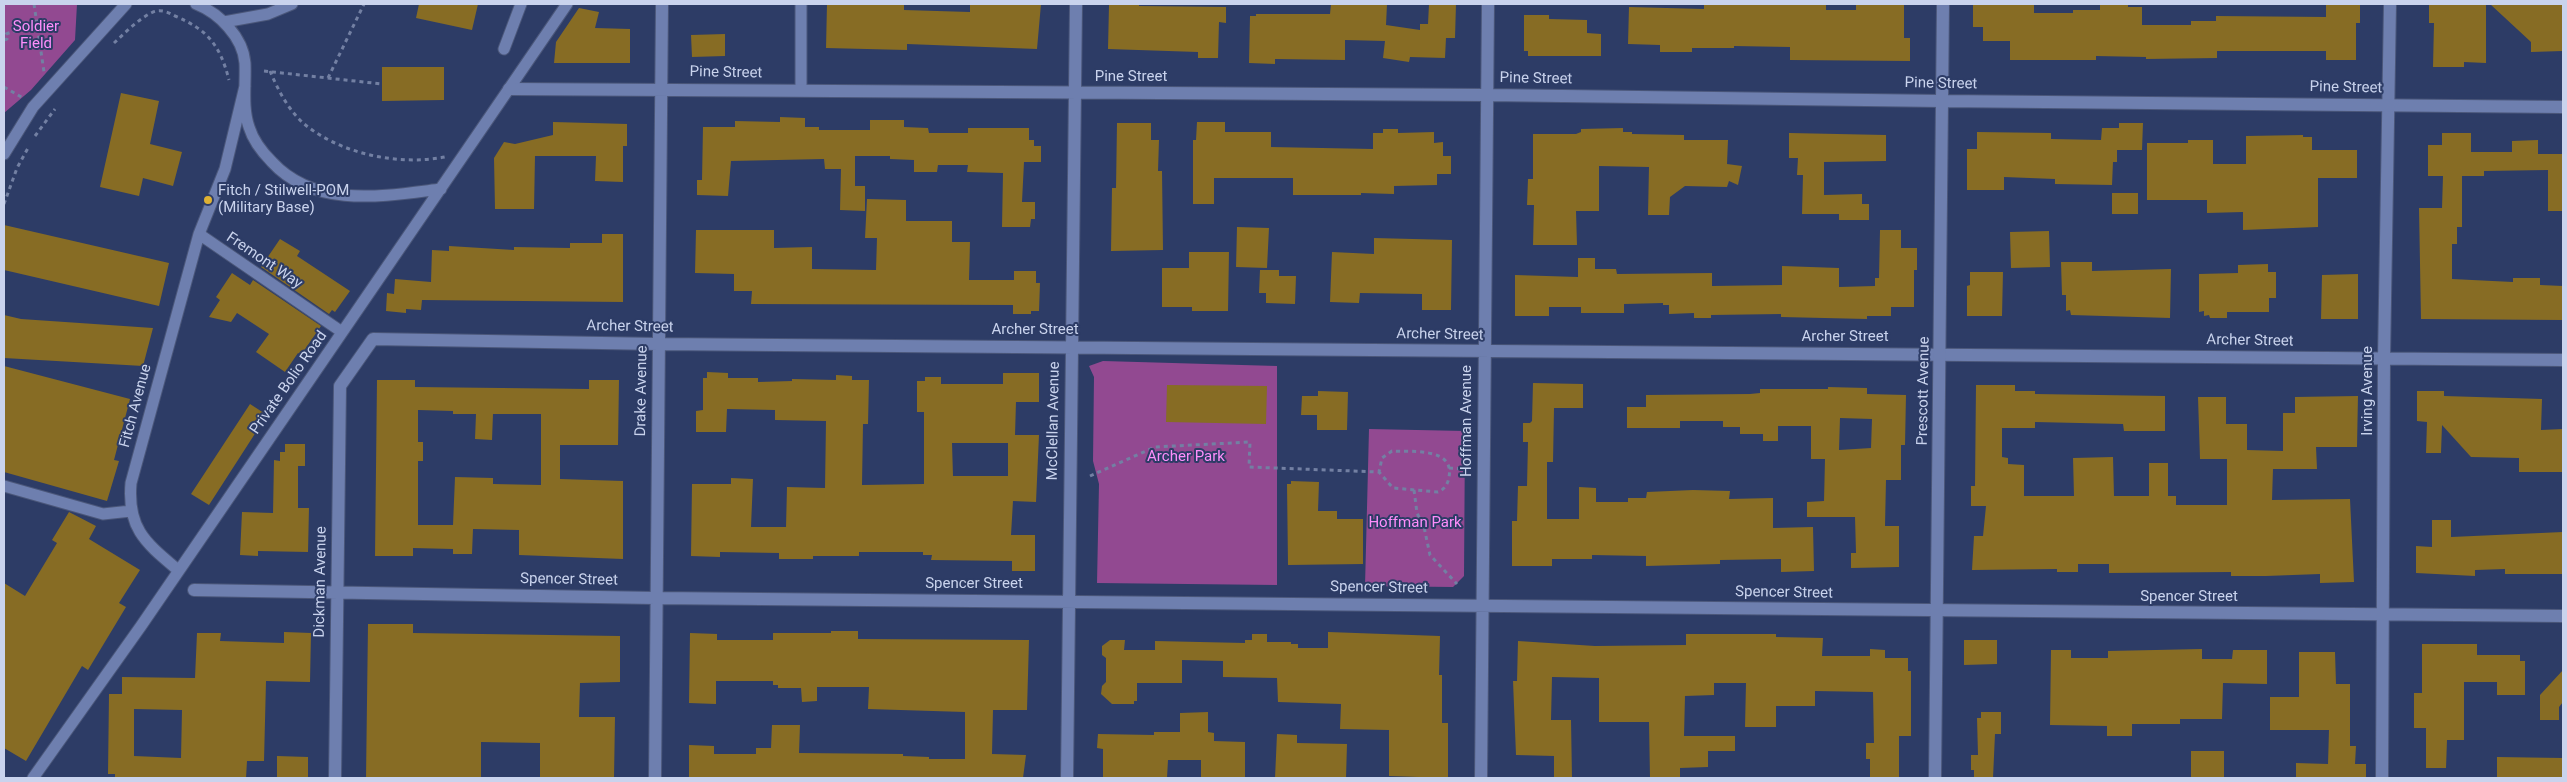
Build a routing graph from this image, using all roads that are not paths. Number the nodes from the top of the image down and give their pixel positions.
1 (126, 4) edge
2 (196, 4) edge
3 (292, 4) edge
4 (522, 4) edge
5 (568, 4) edge
6 (662, 4) edge
7 (800, 4) edge
8 (1076, 4) edge
9 (1488, 4) edge
10 (1943, 4) edge
11 (2390, 4) edge
12 (224, 22) junction
13 (504, 50) dead end
14 (245, 86) junction
15 (662, 88) junction
16 (509, 89) junction
17 (801, 90) junction
18 (1075, 93) junction
19 (1487, 95) junction
20 (1942, 100) junction
21 (2389, 105) junction
22 (2563, 107) edge
23 (4, 154) edge
24 (440, 189) junction
25 (199, 234) junction
26 (342, 332) junction
27 (658, 344) junction
28 (1072, 346) junction
29 (1484, 351) junction
30 (1941, 354) junction
31 (2384, 359) junction
32 (2563, 360) edge
33 (340, 386) joint
34 (4, 486) edge
35 (131, 511) junction
36 (178, 570) junction
37 (194, 590) dead end
38 (337, 593) junction
39 (655, 598) junction
40 (1068, 600) junction
41 (1481, 606) junction
42 (1937, 611) junction
43 (2383, 614) junction
44 (2563, 616) edge
45 (34, 778) edge
46 (335, 778) edge
47 (655, 778) edge
48 (1067, 778) edge
49 (1481, 778) edge
50 (1934, 778) edge
51 (2382, 778) edge

1 - 23 lane
2 - 12 lane
3 - 12 lane
4 - 13 lane
5 - 16 lane, Private Bolio Road
6 - 15 street, Drake Avenue
7 - 17 lane
8 - 18 street, McClellan Avenue
9 - 19 street, Hoffman Avenue
10 - 20 street, Prescott Avenue
11 - 21 street, Irving Avenue
12 - 14 lane
14 - 24 lane
14 - 25 lane
15 - 16 street, Pine Street
15 - 17 street, Pine Street
15 - 27 street, Drake Avenue
16 - 24 lane, Private Bolio Road
17 - 18 street, Pine Street
18 - 19 street, Pine Street
18 - 28 street, McClellan Avenue
19 - 20 street, Pine Street
19 - 29 street, Hoffman Avenue
20 - 21 street, Pine Street
20 - 30 street, Prescott Avenue
21 - 22 street, Pine Street
21 - 31 street, Irving Avenue
24 - 26 lane, Private Bolio Road
25 - 26 lane, Fremont Way
25 - 35 lane, Fitch Avenue
26 - 36 lane, Private Bolio Road
27 - 28 street, Archer Street
27 - 33 street, Archer Street
27 - 39 street, Drake Avenue
28 - 29 street, Archer Street
28 - 40 street, McClellan Avenue
29 - 30 street, Archer Street
29 - 41 street, Hoffman Avenue
30 - 31 street, Archer Street
30 - 42 street, Prescott Avenue
31 - 32 street, Archer Street
31 - 43 street, Irving Avenue
33 - 38 street, Dickman Avenue
34 - 35 lane
35 - 36 lane, Fitch Avenue
36 - 45 lane, Private Bolio Road
37 - 38 street, Spencer Street
38 - 39 street, Spencer Street
38 - 46 street, Dickman Avenue
39 - 40 street, Spencer Street
39 - 47 street, Drake Avenue
40 - 41 street, Spencer Street
40 - 48 street, McClellan Avenue
41 - 42 street, Spencer Street
41 - 49 street, Hoffman Avenue
42 - 43 street, Spencer Street
42 - 50 street, Prescott Avenue
43 - 44 street, Spencer Street
43 - 51 street, Irving Avenue

